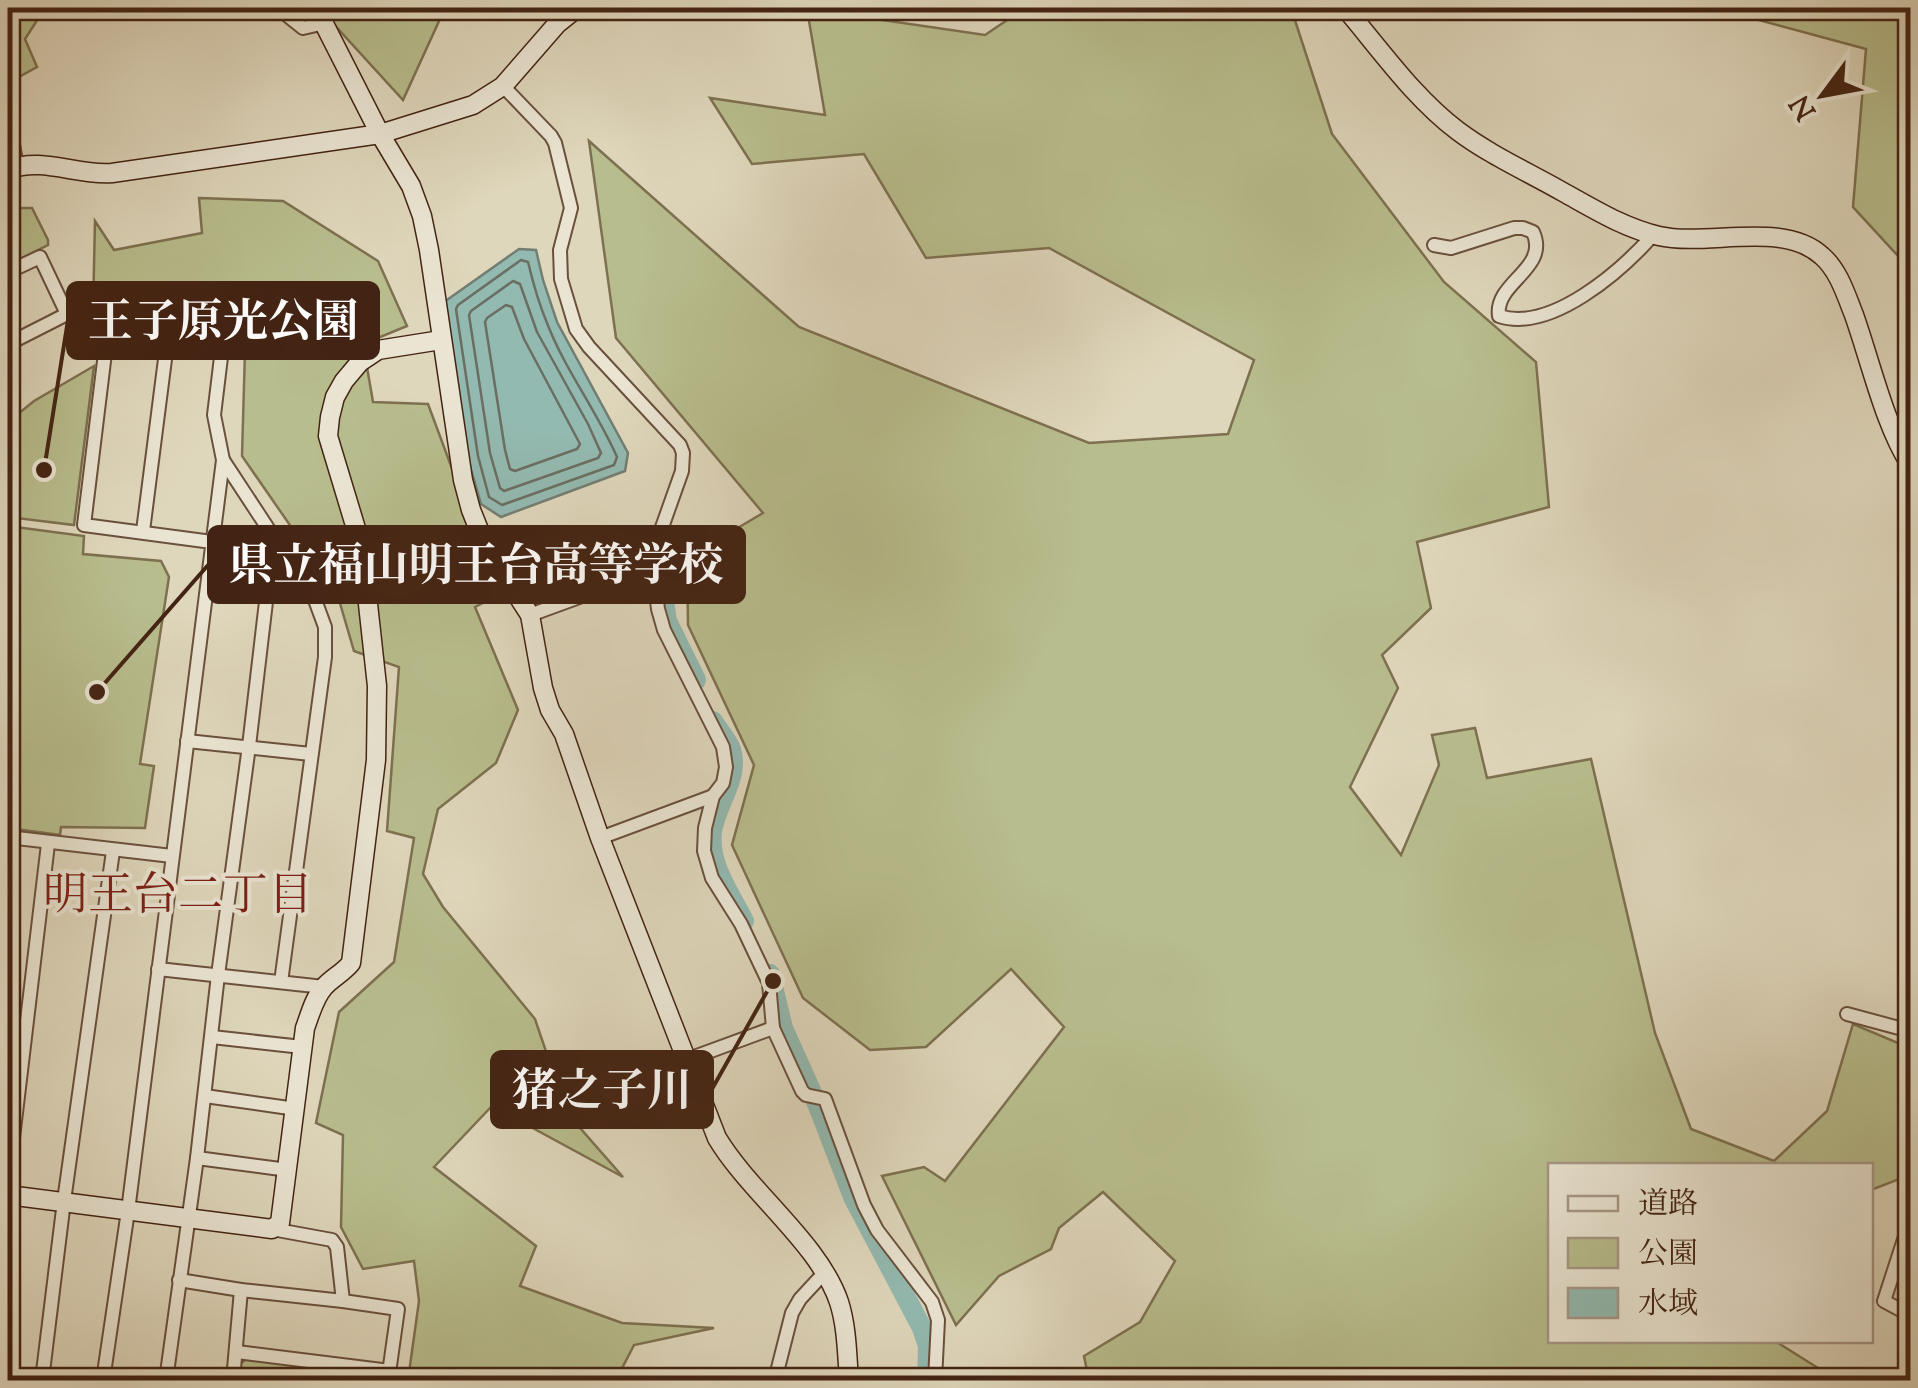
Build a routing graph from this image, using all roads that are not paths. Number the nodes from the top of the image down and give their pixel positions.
1 (278, 8) edge
2 (577, 8) edge
3 (1345, 8) edge
4 (320, 16) edge
5 (503, 86) junction
6 (8, 118) edge
7 (380, 134) junction
8 (12, 168) edge
9 (1653, 235) junction
10 (1434, 245) dead end
11 (8, 272) edge
12 (169, 328) junction
13 (441, 340) junction
14 (8, 344) edge
15 (222, 460) junction
16 (1910, 464) edge
17 (142, 532) junction
18 (274, 534) junction
19 (212, 542) junction
20 (652, 570) junction
21 (530, 614) junction
22 (187, 741) junction
23 (250, 746) junction
24 (311, 754) junction
25 (713, 796) junction
26 (8, 838) edge
27 (600, 838) junction
28 (48, 844) junction
29 (114, 851) junction
30 (172, 856) junction
31 (158, 969) junction
32 (218, 975) junction
33 (281, 982) junction
34 (324, 987) junction
35 (1846, 1014) dead end
36 (774, 1028) junction
37 (1910, 1031) edge
38 (212, 1037) junction
39 (302, 1048) junction
40 (686, 1060) junction
41 (205, 1096) junction
42 (296, 1109) junction
43 (198, 1158) junction
44 (288, 1170) junction
45 (8, 1180) edge
46 (8, 1195) edge
47 (64, 1201) junction
48 (128, 1211) junction
49 (188, 1218) junction
50 (1910, 1221) edge
51 (272, 1230) junction
52 (826, 1272) junction
53 (179, 1280) junction
54 (242, 1290) junction
55 (343, 1301) junction
56 (1910, 1316) edge
57 (237, 1352) junction
58 (389, 1376) edge
59 (42, 1380) edge
60 (103, 1380) edge
61 (166, 1380) edge
62 (234, 1380) edge
63 (775, 1380) edge
64 (850, 1380) edge
65 (934, 1380) edge

1 - 4 street
2 - 5 street
3 - 9 street
4 - 7 street
5 - 7 street
5 - 20 street
6 - 8 street
7 - 8 street
7 - 13 street
9 - 10 street
9 - 16 street
11 - 14 street
12 - 15 street
12 - 17 street
12 - 17 street
13 - 21 street
13 - 34 street
15 - 18 street
15 - 19 street
17 - 19 street
18 - 23 street
18 - 24 street
19 - 22 street
20 - 21 street
20 - 25 street
21 - 27 street
22 - 23 street
22 - 30 street
23 - 24 street
23 - 32 street
24 - 33 street
25 - 27 street
25 - 36 street
26 - 28 street
27 - 40 street
28 - 29 street
28 - 45 street
29 - 30 street
29 - 47 street
30 - 31 street
31 - 32 street
31 - 48 street
32 - 33 street
32 - 38 street
33 - 34 street
34 - 39 street
35 - 37 street
36 - 40 street
36 - 65 street
38 - 39 street
38 - 41 street
39 - 42 street
40 - 52 street
41 - 42 street
41 - 43 street
42 - 44 street
43 - 44 street
43 - 49 street
44 - 51 street
46 - 47 street
47 - 48 street
47 - 59 street
48 - 49 street
48 - 60 street
49 - 51 street
49 - 53 street
50 - 56 street
51 - 55 street
52 - 63 street
52 - 64 street
53 - 54 street
53 - 61 street
54 - 55 street
54 - 57 street
55 - 58 street
57 - 58 street
57 - 62 street

